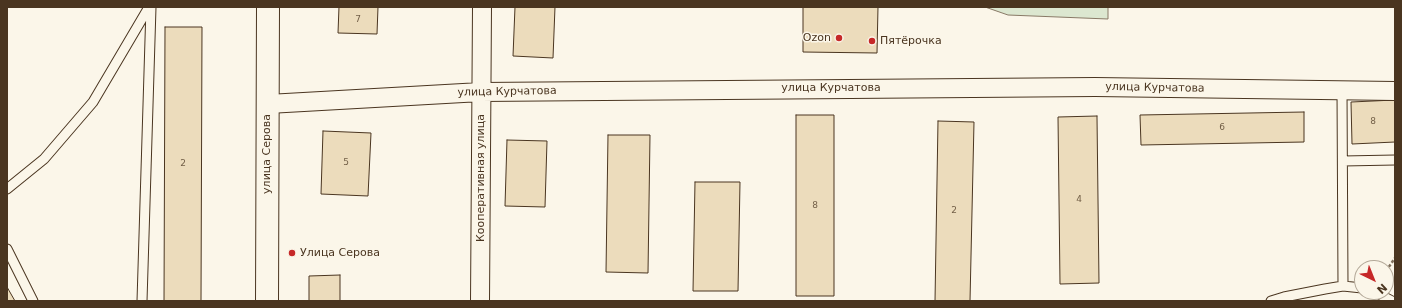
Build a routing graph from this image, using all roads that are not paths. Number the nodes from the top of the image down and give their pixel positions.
1 (150, 7) edge
2 (268, 7) edge
3 (482, 7) edge
4 (1342, 90) junction
5 (1395, 91) edge
6 (481, 92) junction
7 (268, 104) junction
8 (1395, 160) edge
9 (1343, 161) junction
10 (7, 189) edge
11 (7, 250) edge
12 (1343, 286) junction
13 (1354, 287) edge
14 (33, 301) edge
15 (142, 301) edge
16 (267, 301) edge
17 (480, 301) edge
18 (1271, 301) edge

1 - 10 lane
1 - 15 lane
2 - 7 main road, улица Серова
3 - 6 street, Кооперативная улица
4 - 5 street, улица Курчатова
4 - 6 street, улица Курчатова
4 - 9 lane
6 - 7 street, улица Курчатова
6 - 17 street, Кооперативная улица
7 - 16 main road, улица Серова
8 - 9 lane
9 - 12 lane
11 - 14 lane
12 - 13 lane
12 - 18 lane

